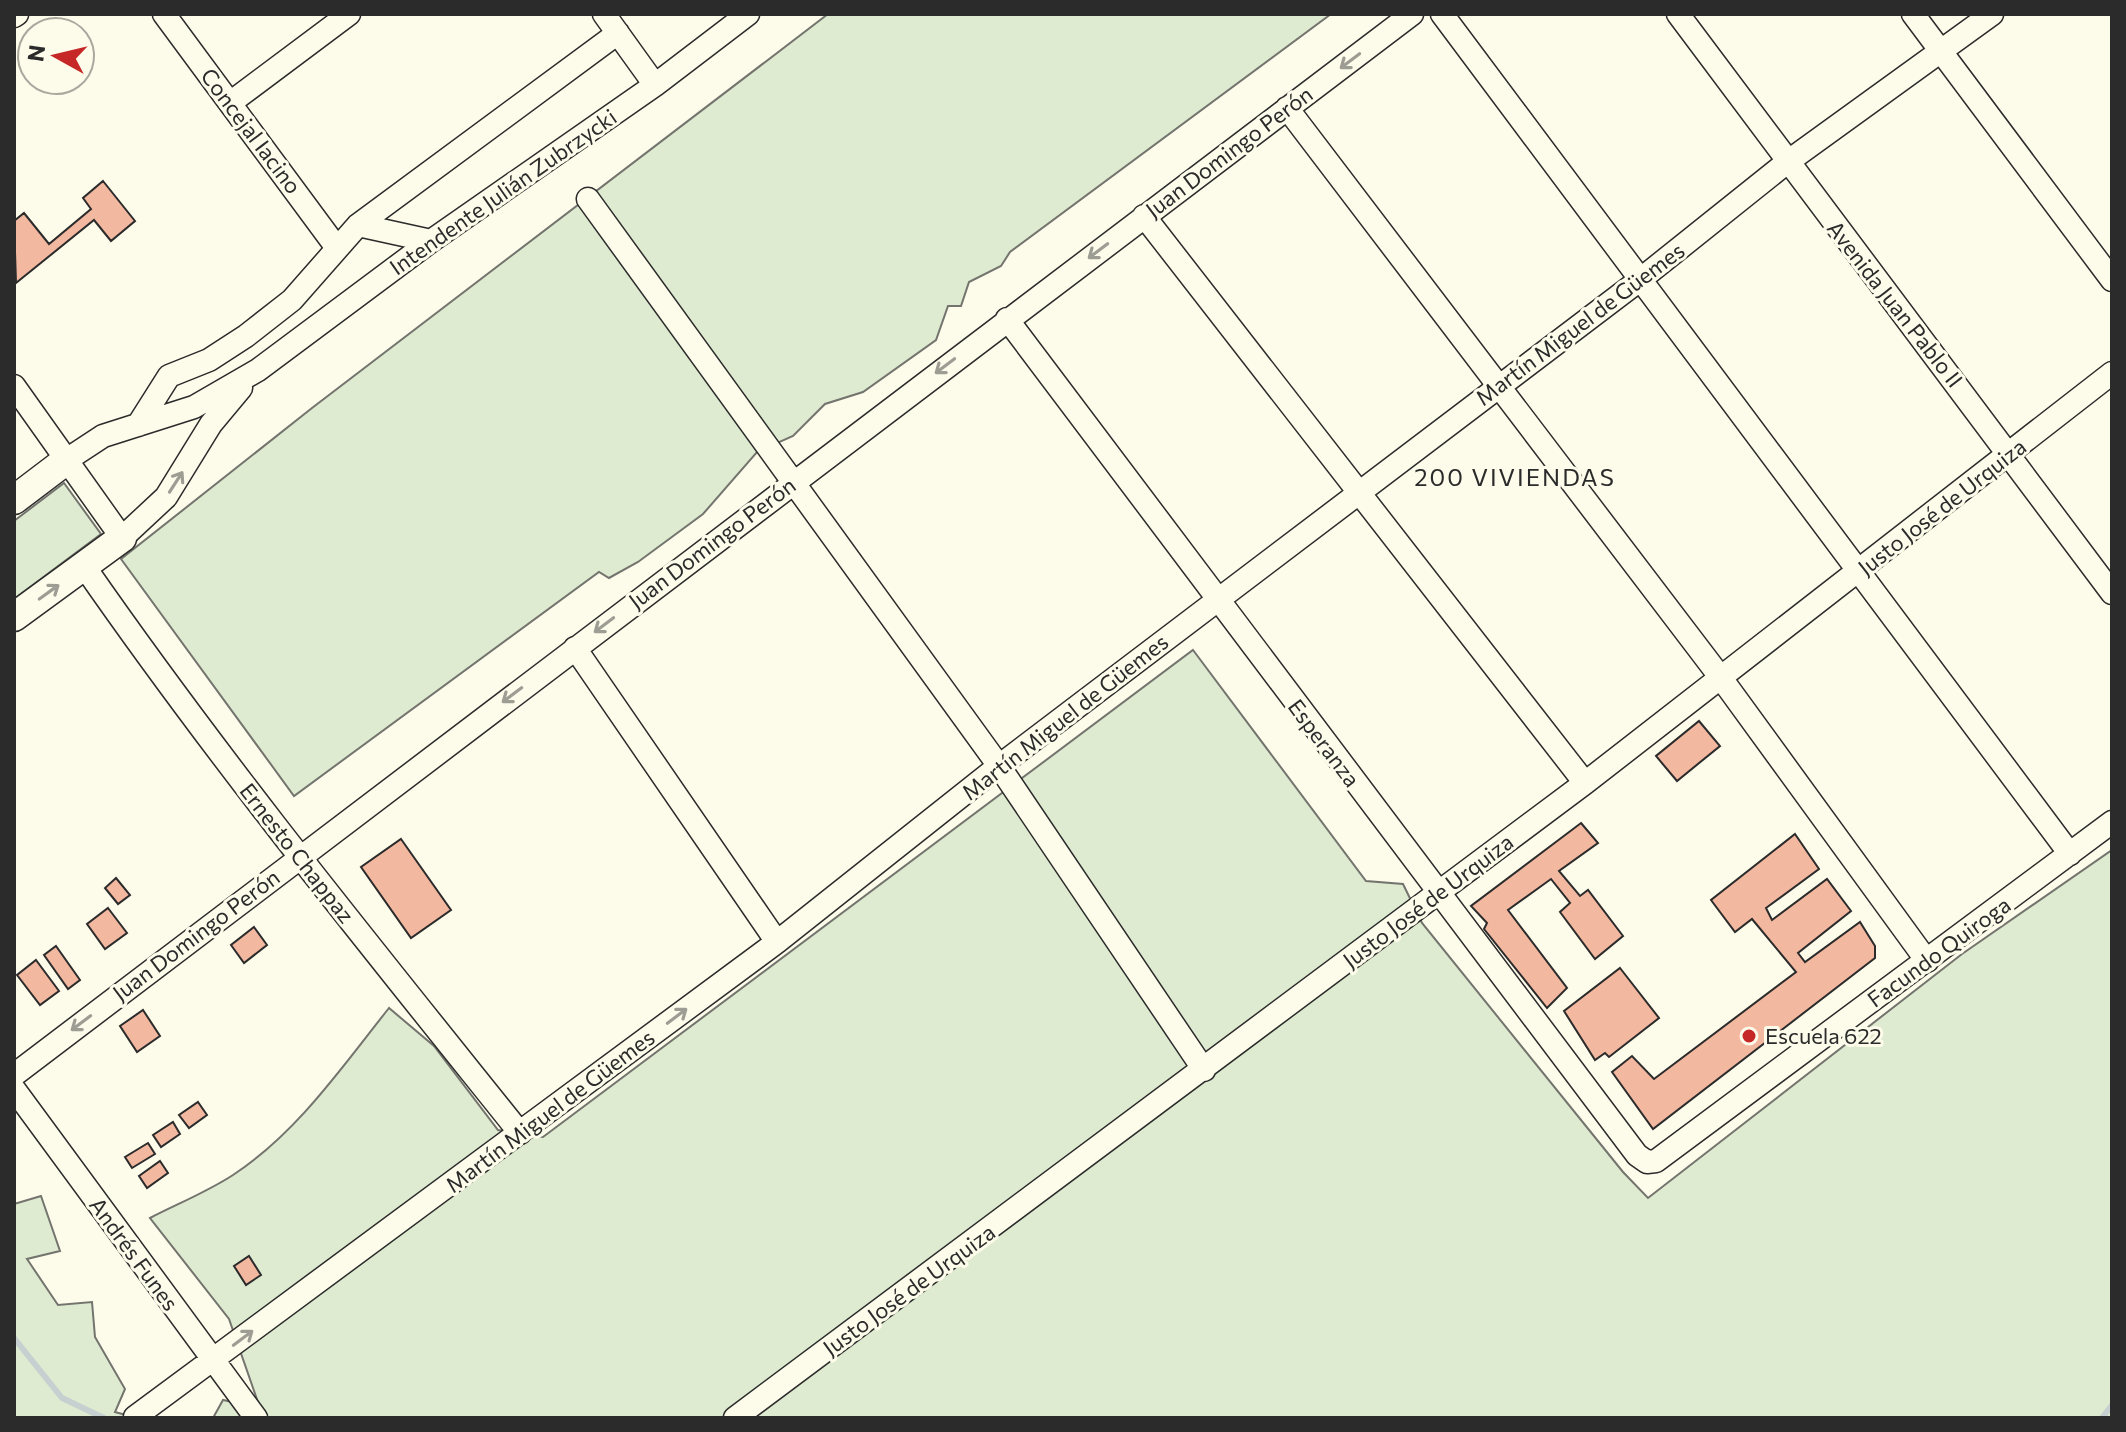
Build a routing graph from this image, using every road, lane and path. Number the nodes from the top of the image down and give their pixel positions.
1 (164, 14) edge
2 (349, 14) edge
3 (604, 14) edge
4 (748, 14) edge
5 (1412, 14) edge
6 (1442, 14) edge
7 (1678, 14) edge
8 (1913, 14) edge
9 (1992, 14) edge
10 (618, 33) junction
11 (1942, 52) junction
12 (655, 85) junction
13 (230, 103) junction
14 (1287, 108) junction
15 (1786, 163) junction
16 (588, 199) dead end
17 (1144, 216) junction
18 (358, 225) junction
19 (431, 241) junction
20 (337, 248) junction
21 (1641, 279) junction
22 (2112, 280) edge
23 (1007, 319) junction
24 (258, 370) junction
25 (2112, 373) edge
26 (14, 386) edge
27 (1500, 386) junction
28 (138, 425) junction
29 (2011, 453) junction
30 (68, 459) junction
31 (794, 481) junction
32 (1361, 491) junction
33 (14, 500) edge
34 (122, 538) junction
35 (84, 566) junction
36 (1859, 571) junction
37 (2112, 593) edge
38 (1217, 600) junction
39 (14, 617) edge
40 (575, 648) junction
41 (1721, 678) junction
42 (999, 766) junction
43 (1585, 783) junction
44 (2112, 822) edge
45 (2070, 854) junction
46 (299, 857) junction
47 (1437, 895) junction
48 (777, 942) junction
49 (1927, 961) junction
50 (1204, 1070) junction
51 (14, 1075) edge
52 (14, 1089) edge
53 (520, 1133) junction
54 (1647, 1162) joint
55 (212, 1361) junction
56 (135, 1417) edge
57 (256, 1418) edge
58 (735, 1418) edge

1 - 13 street, Concejal Iacino
2 - 13 street
3 - 10 street
4 - 12 street, Intendente Julián Zubrzycki
5 -> 14 street, Juan Domingo Perón
6 - 21 street
7 - 15 street, Avenida Juan Pablo II
8 - 11 street
9 - 11 street, Martín Miguel de Güemes
10 - 12 street
10 - 18 street
11 - 15 street, Martín Miguel de Güemes
11 - 22 street
12 - 19 street, Intendente Julián Zubrzycki
13 - 20 street, Concejal Iacino
14 - 17 street, Juan Domingo Perón
14 - 27 street
15 - 21 street, Martín Miguel de Güemes
15 - 29 street, Avenida Juan Pablo II
16 - 31 street
17 -> 23 street, Juan Domingo Perón
17 - 32 street
18 - 19 street
18 - 20 street
19 - 24 street, Intendente Julián Zubrzycki
20 - 28 street
21 - 27 street, Martín Miguel de Güemes
21 - 36 street
23 -> 31 street, Juan Domingo Perón
23 - 38 street, Esperanza
24 - 28 street, Intendente Julián Zubrzycki
34 -> 24 street, Intendente Julián Zubrzycki
25 - 29 street, Justo José de Urquiza
26 - 30 street
27 - 32 street, Martín Miguel de Güemes
27 - 41 street
28 - 30 street, Intendente Julián Zubrzycki
29 - 36 street, Justo José de Urquiza
29 - 37 street, Avenida Juan Pablo II
30 - 33 main road
30 - 34 street
31 -> 40 street, Juan Domingo Perón
31 - 42 street
32 - 38 street, Martín Miguel de Güemes
32 - 43 street
34 - 35 main road
39 -> 35 main road
35 - 46 street, Ernesto Chappaz
36 - 41 street, Justo José de Urquiza
36 - 45 street
38 - 42 street, Martín Miguel de Güemes
38 - 47 street, Esperanza
40 -> 46 street, Juan Domingo Perón
40 - 48 street
41 - 43 street, Justo José de Urquiza
41 - 49 street
42 - 48 street, Martín Miguel de Güemes
42 - 50 street
43 - 47 street, Justo José de Urquiza
44 - 45 street, Facundo Quiroga
45 - 49 street, Facundo Quiroga
46 -> 51 street, Juan Domingo Perón
46 - 53 street, Ernesto Chappaz
47 - 50 street, Justo José de Urquiza
47 - 54 street, Esperanza
53 -> 48 street, Martín Miguel de Güemes
49 - 54 street, Facundo Quiroga
50 - 58 street, Justo José de Urquiza
52 - 55 street, Andrés Funes
55 -> 53 street, Martín Miguel de Güemes
55 - 56 street, Martín Miguel de Güemes
55 - 57 street, Andrés Funes

